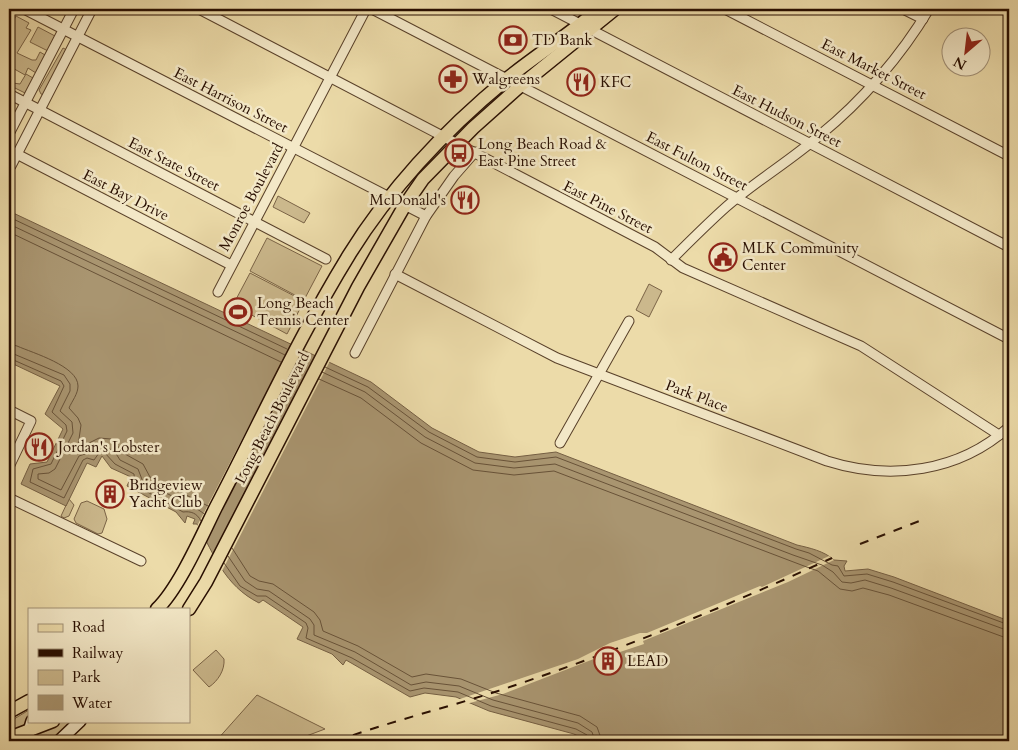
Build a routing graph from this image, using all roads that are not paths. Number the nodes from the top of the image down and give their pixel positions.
1 (24, 9) edge
2 (74, 9) edge
3 (92, 9) edge
4 (199, 9) edge
5 (366, 9) edge
6 (372, 9) edge
7 (551, 9) edge
8 (599, 9) edge
9 (615, 9) edge
10 (725, 9) edge
11 (903, 9) edge
12 (929, 9) edge
13 (923, 19) junction
14 (585, 27) junction
15 (63, 29) junction
16 (78, 37) junction
17 (330, 78) junction
18 (507, 79) junction
19 (872, 84) junction
20 (520, 86) junction
21 (9, 94) edge
22 (25, 103) junction
23 (40, 110) junction
24 (9, 134) edge
25 (443, 136) junction
26 (810, 143) junction
27 (458, 144) junction
28 (293, 147) junction
29 (13, 152) edge
30 (475, 152) junction
31 (1009, 156) edge
32 (10, 165) edge
33 (389, 196) junction
34 (739, 198) junction
35 (405, 205) junction
36 (426, 216) junction
37 (254, 222) junction
38 (1009, 247) edge
39 (326, 259) dead end
40 (672, 260) junction
41 (231, 265) junction
42 (395, 274) junction
43 (218, 292) dead end
44 (629, 321) dead end
45 (1009, 339) edge
46 (355, 353) dead end
47 (599, 374) junction
48 (9, 410) edge
49 (1009, 427) edge
50 (999, 435) junction
51 (560, 443) dead end
52 (9, 467) edge
53 (9, 498) edge
54 (141, 561) dead end
55 (158, 608) edge
56 (190, 608) edge
57 (28, 702) edge
58 (9, 712) edge
59 (51, 722) edge
60 (79, 722) edge
61 (29, 732) edge
62 (9, 738) edge
63 (59, 741) edge

1 - 15 street, East Harrison Street
2 - 15 street
3 - 16 street
4 - 17 street, East Pine Street
5 - 17 street, Monroe Boulevard
6 - 18 street, East Fulton Street
7 - 14 street, East Hudson Street
8 - 14 main road, Long Beach Boulevard
9 - 14 main road, Long Beach Boulevard
10 - 19 street, East Market Street
11 - 13 street
12 - 13 street
13 - 19 street
14 - 18 main road, Long Beach Boulevard
14 - 20 main road, Long Beach Boulevard
14 - 26 street, East Hudson Street
15 - 16 street, East Harrison Street
15 - 22 street
16 - 23 street
16 - 28 street, East Harrison Street
17 - 25 street, East Pine Street
17 - 28 street, Monroe Boulevard
18 - 20 street, East Fulton Street
18 - 25 main road, Long Beach Boulevard
19 - 26 street
19 - 31 street, East Market Street
20 - 27 main road, Long Beach Boulevard
20 - 34 street, East Fulton Street
21 - 22 street, East State Street
22 - 23 street, East State Street
22 - 24 street
23 - 29 street
23 - 37 street, East State Street
25 - 27 street, East Pine Street
25 - 33 main road, Long Beach Boulevard
26 - 34 street
26 - 38 street, East Hudson Street
27 - 30 street, East Pine Street
27 - 35 main road, Long Beach Boulevard
28 - 33 street, East Harrison Street
28 - 37 street, Monroe Boulevard
29 - 32 street
29 - 41 street, East Bay Drive
30 - 36 street
30 - 40 street, East Pine Street
33 - 35 street, East Harrison Street
33 - 55 main road, Long Beach Boulevard
34 - 40 street
34 - 45 street, East Fulton Street
35 - 36 street, East Harrison Street
35 - 56 main road, Long Beach Boulevard
36 - 42 street
37 - 39 street, East State Street
37 - 41 street, Monroe Boulevard
40 - 50 street, East Pine Street
41 - 43 street, Monroe Boulevard
42 - 46 street
42 - 47 street, Park Place
44 - 47 street
47 - 50 street, Park Place
47 - 51 street
48 - 52 street
49 - 50 street, Park Place
53 - 54 street
57 - 58 main road
59 - 61 main road
60 - 63 main road
61 - 62 main road

